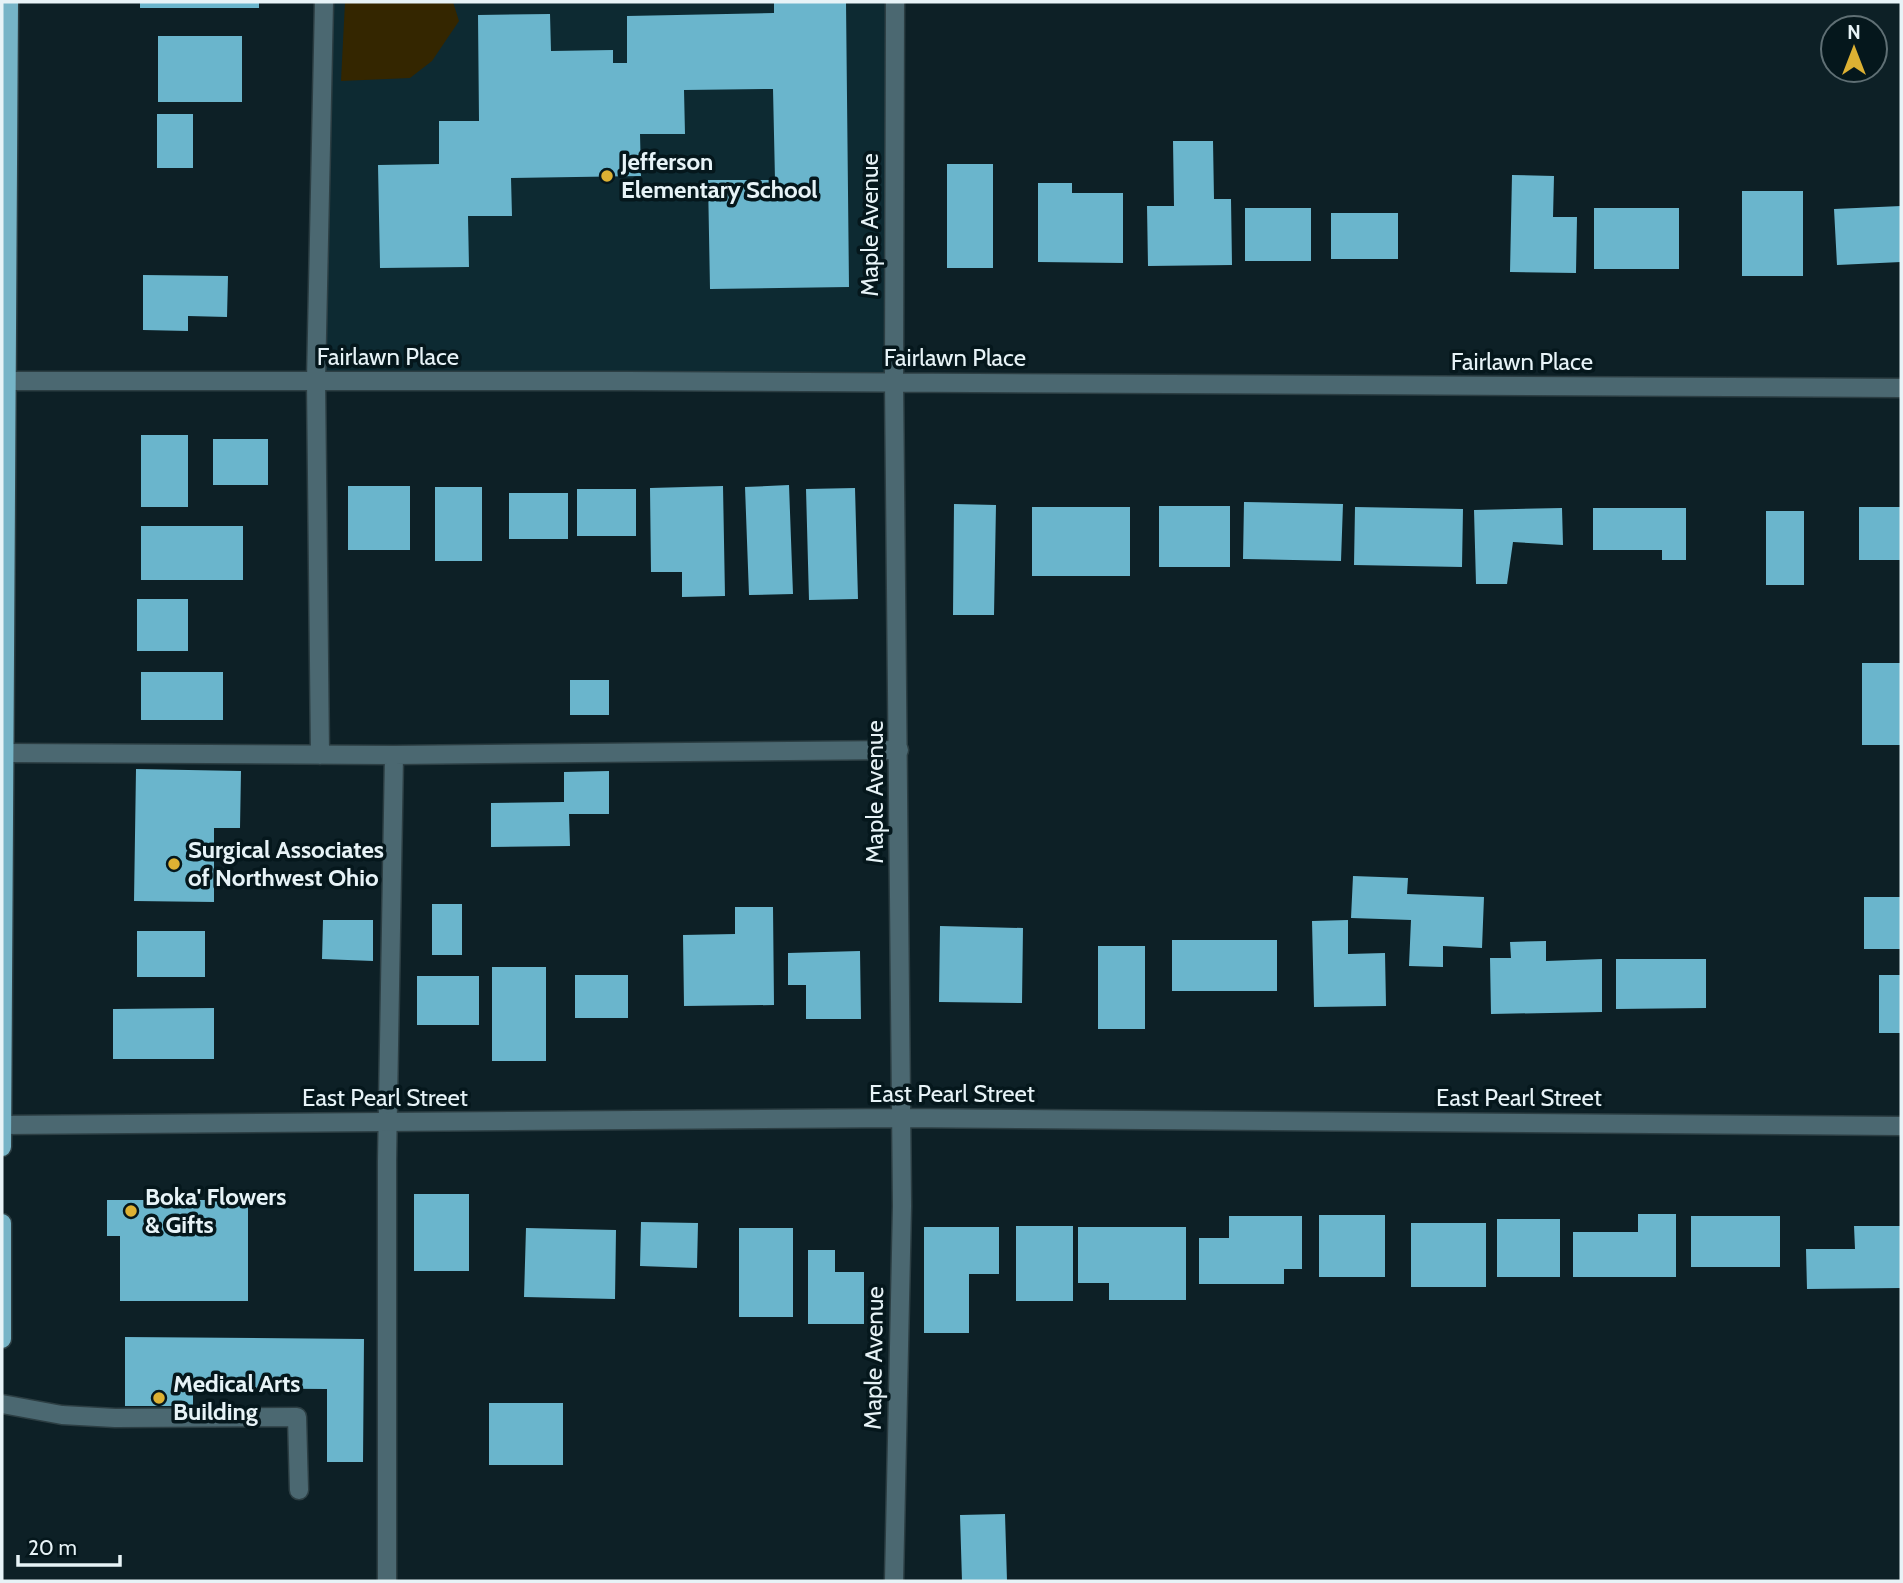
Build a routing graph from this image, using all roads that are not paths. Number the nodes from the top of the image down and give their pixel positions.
1 (9, 2) edge
2 (324, 2) edge
3 (895, 2) edge
4 (5, 381) edge
5 (316, 381) junction
6 (894, 382) junction
7 (1901, 388) edge
8 (899, 750) junction
9 (6, 753) junction
10 (320, 755) junction
11 (394, 755) junction
12 (901, 1118) junction
13 (387, 1123) junction
14 (2, 1125) edge
15 (1901, 1126) edge
16 (2, 1147) edge
17 (2, 1223) edge
18 (2, 1339) edge
19 (2, 1404) edge
20 (299, 1490) dead end
21 (387, 1581) edge
22 (894, 1581) edge

1 - 4 main road
2 - 5 street
3 - 6 street, Maple Avenue
4 - 5 street, Fairlawn Place
4 - 9 main road
5 - 6 street, Fairlawn Place
5 - 10 street
6 - 7 street, Fairlawn Place
6 - 8 street, Maple Avenue
8 - 11 street
8 - 12 street, Maple Avenue
9 - 10 street
9 - 14 main road
10 - 11 street
11 - 13 street
12 - 13 street, East Pearl Street
12 - 15 street, East Pearl Street
12 - 22 street, Maple Avenue
13 - 14 street, East Pearl Street
13 - 21 street
14 - 16 main road
17 - 18 main road
19 - 20 street

